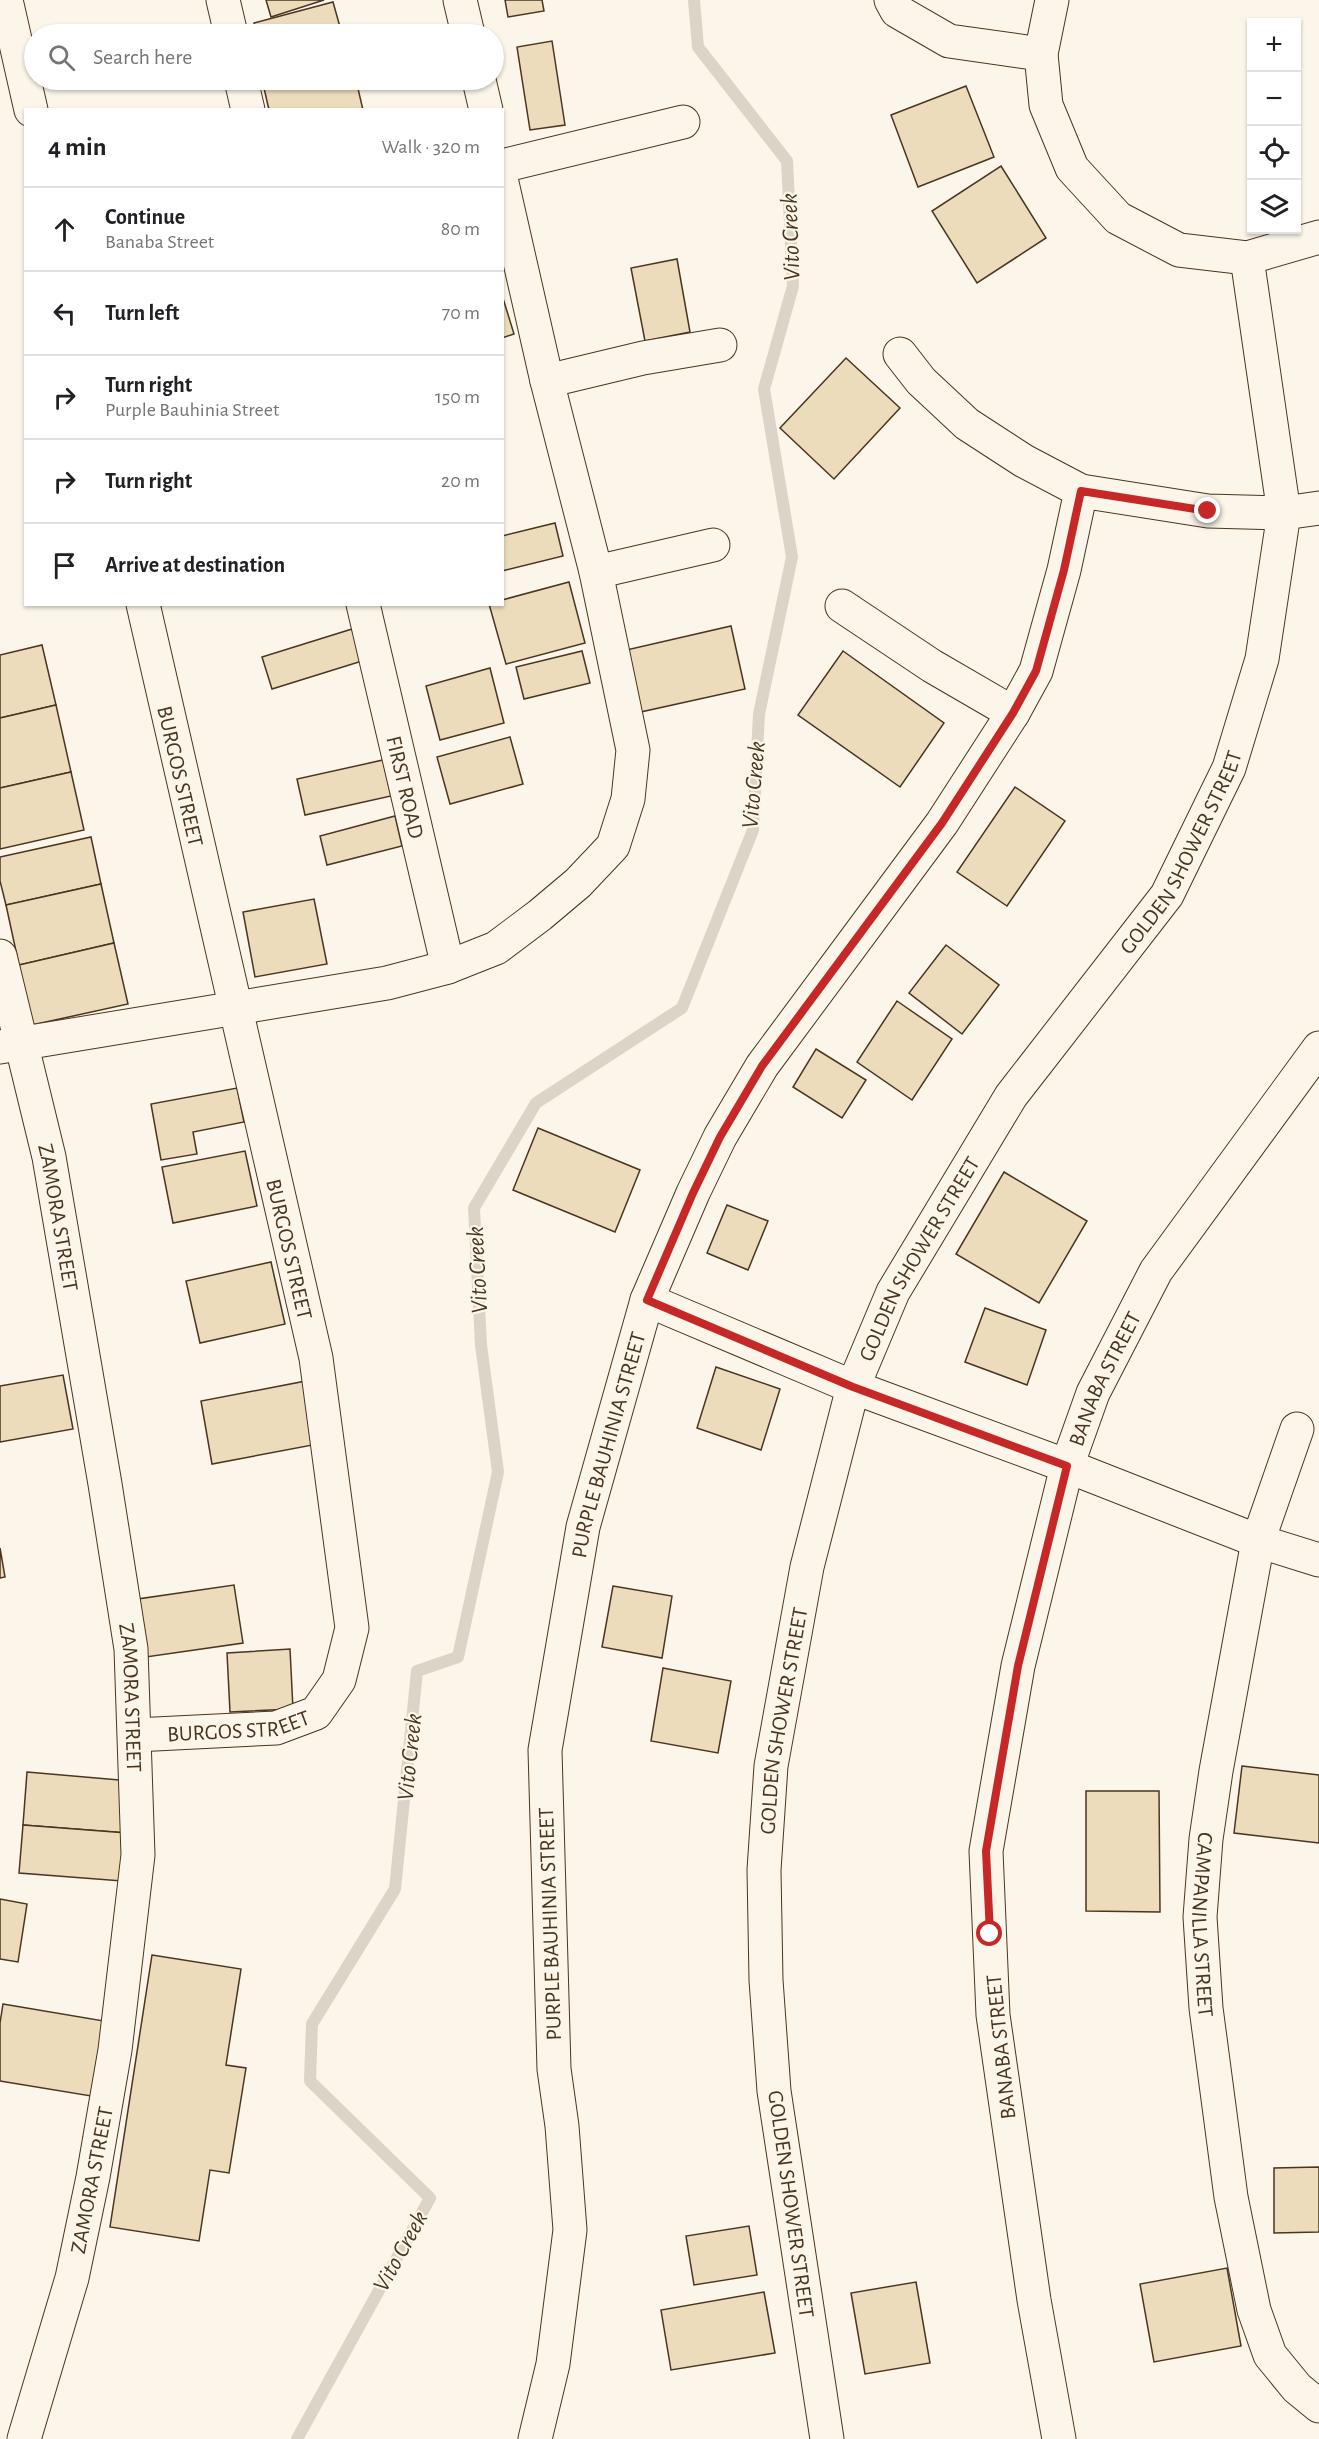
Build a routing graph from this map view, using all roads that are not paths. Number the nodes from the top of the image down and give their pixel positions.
1 (6, 0) edge
2 (223, 0) edge
3 (460, 0) edge
4 (891, 0) edge
5 (1052, 0) edge
6 (229, 24) edge
7 (466, 24) edge
8 (1041, 54) junction
9 (24, 79) edge
10 (26, 90) edge
11 (243, 90) edge
12 (481, 90) edge
13 (31, 108) edge
14 (248, 108) edge
15 (486, 108) edge
16 (683, 122) dead end
17 (504, 166) edge
18 (504, 192) edge
19 (1319, 237) edge
20 (1247, 258) junction
21 (720, 345) dead end
22 (900, 354) dead end
23 (547, 381) junction
24 (1081, 491) junction
25 (1319, 508) edge
26 (1284, 513) junction
27 (713, 545) dead end
28 (596, 572) junction
29 (142, 606) edge
30 (363, 606) edge
31 (842, 606) dead end
32 (1013, 713) junction
33 (0, 956) edge
34 (448, 967) junction
35 (234, 1008) junction
36 (10, 1045) edge
37 (1319, 1048) edge
38 (647, 1300) junction
39 (853, 1387) junction
40 (1297, 1429) dead end
41 (1067, 1466) junction
42 (1258, 1541) junction
43 (1319, 1560) edge
44 (135, 1735) junction
45 (1319, 2406) edge
46 (24, 2439) edge
47 (535, 2439) edge
48 (827, 2439) edge
49 (1059, 2439) edge

1 - 9 street
2 - 6 street
3 - 7 street
4 - 8 street
5 - 8 street
8 - 20 street
10 - 13 street
11 - 14 street
12 - 15 street
16 - 17 street
18 - 23 street
19 - 20 street
20 - 26 street, GOLDEN SHOWER STREET
21 - 23 street
22 - 24 street
23 - 28 street
24 - 26 street
24 - 32 street, PURPLE BAUHINIA STREET
25 - 26 street
26 - 39 street, GOLDEN SHOWER STREET
27 - 28 street
28 - 34 street
29 - 35 street, BURGOS STREET
30 - 34 street, FIRST ROAD
31 - 32 street
32 - 38 street, PURPLE BAUHINIA STREET
33 - 36 street, ZAMORA STREET
34 - 35 street
35 - 36 street
35 - 44 street, BURGOS STREET
36 - 44 street, ZAMORA STREET
37 - 41 street, BANABA STREET
38 - 39 street
38 - 47 street, PURPLE BAUHINIA STREET
39 - 41 street
39 - 48 street, GOLDEN SHOWER STREET
40 - 42 street, CAMPANILLA STREET
41 - 42 street
41 - 49 street, BANABA STREET
42 - 43 street
42 - 45 street, CAMPANILLA STREET
44 - 46 street, ZAMORA STREET

